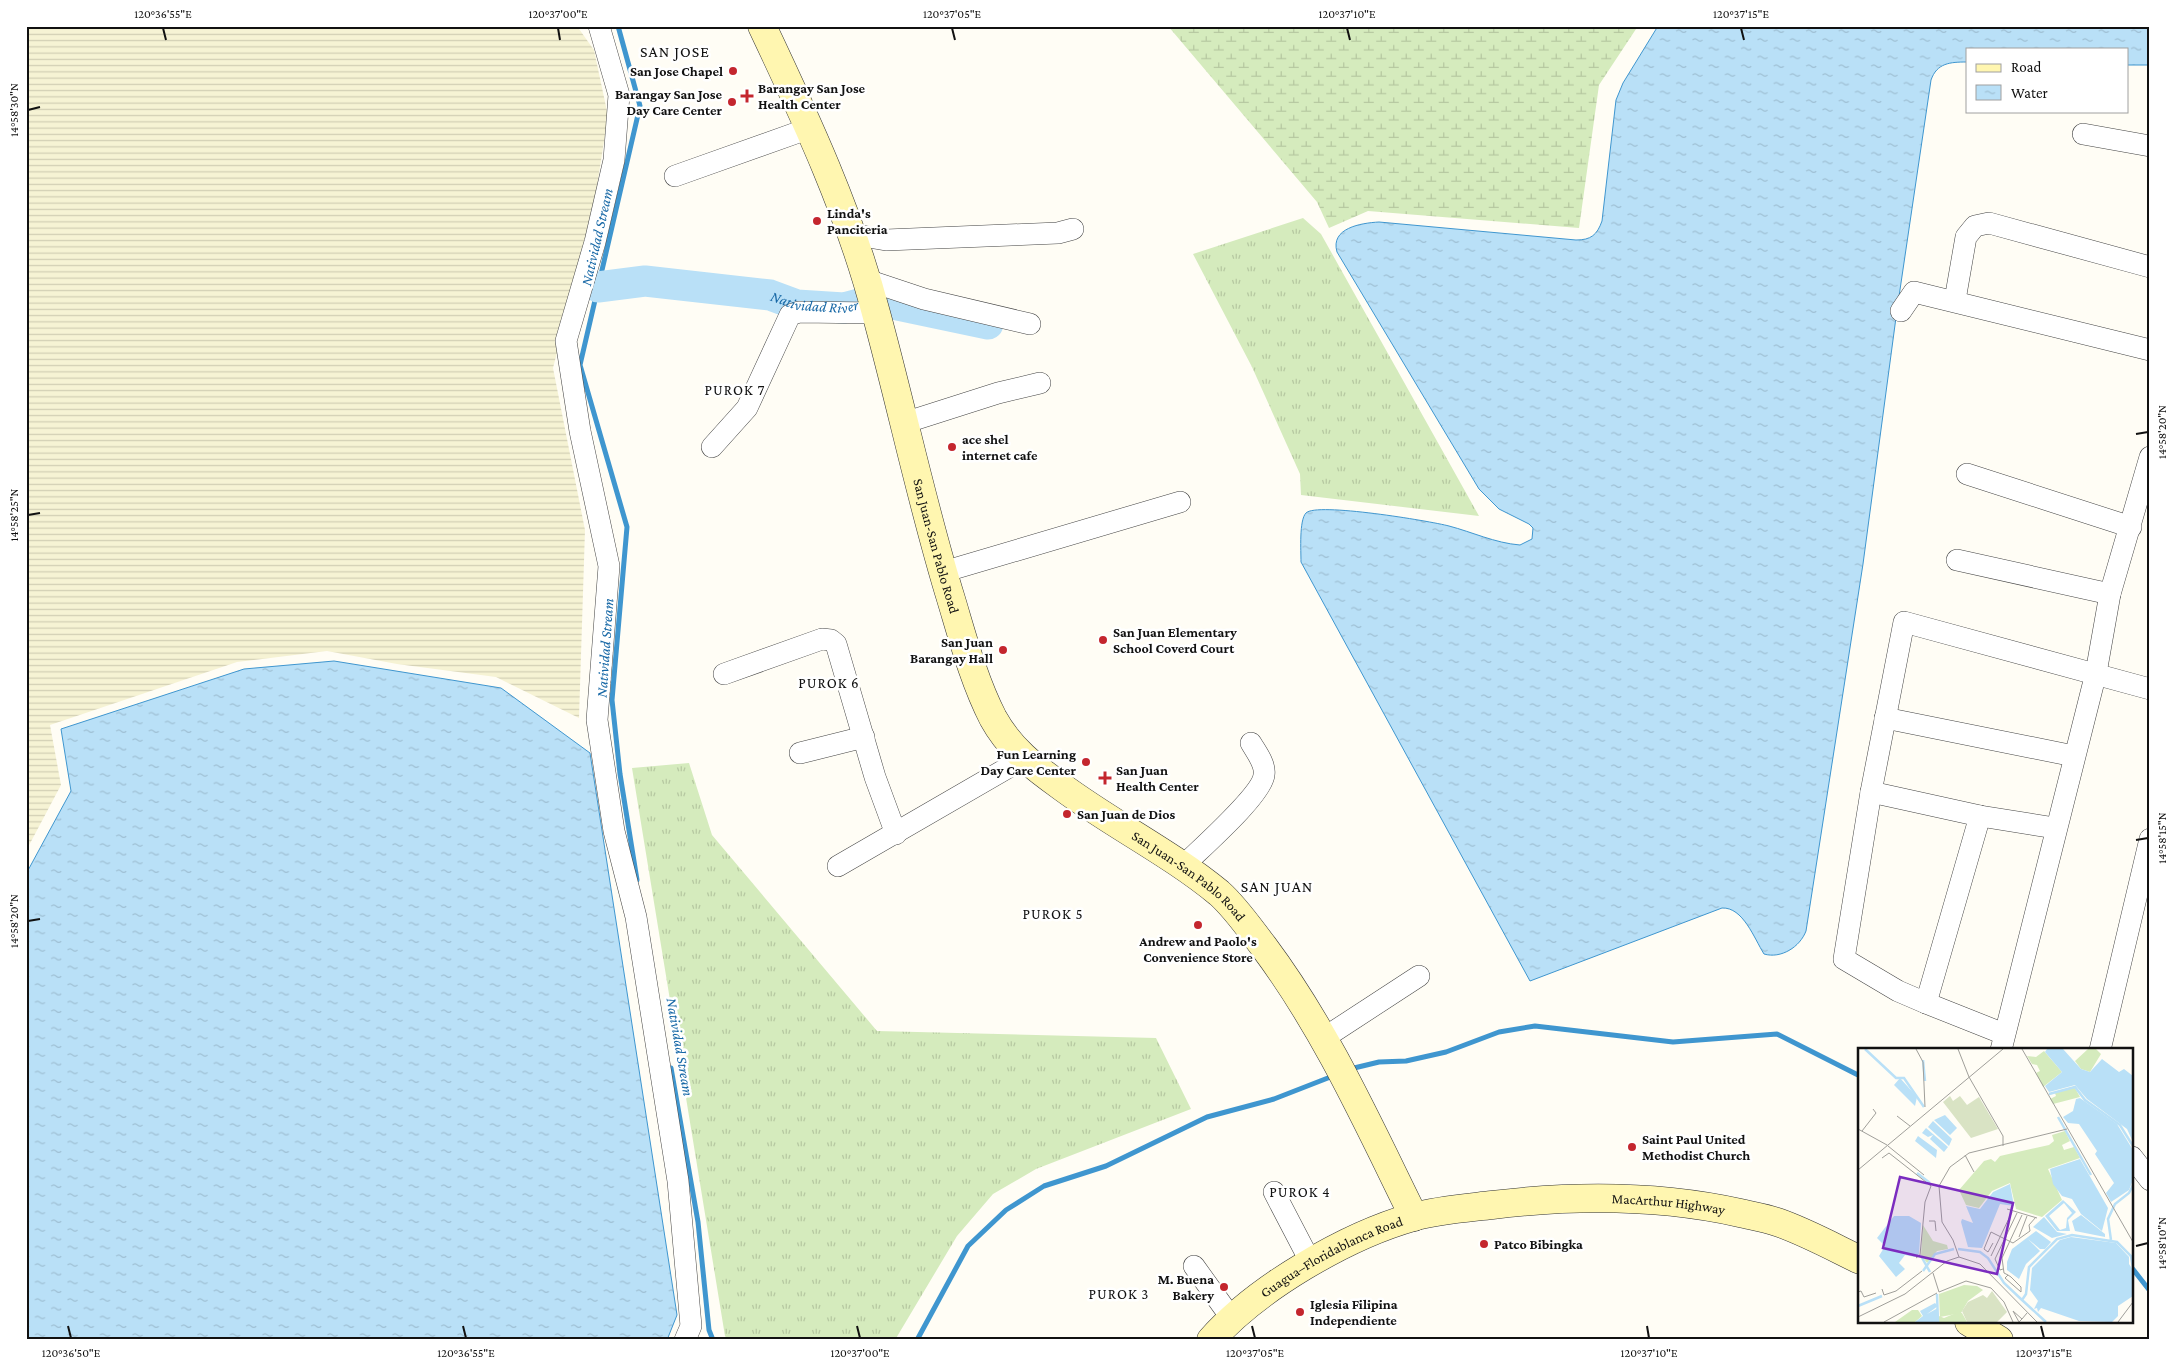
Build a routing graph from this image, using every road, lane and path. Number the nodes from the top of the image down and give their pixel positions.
1 (599, 26) edge
2 (762, 26) edge
3 (810, 128) junction
4 (2083, 134) dead end
5 (2150, 146) edge
6 (675, 176) dead end
7 (1073, 229) dead end
8 (851, 234) junction
9 (2150, 267) edge
10 (872, 297) junction
11 (1955, 300) junction
12 (1901, 311) dead end
13 (1030, 324) dead end
14 (2150, 350) edge
15 (1040, 383) dead end
16 (904, 423) junction
17 (712, 447) dead end
18 (2150, 457) edge
19 (1967, 474) dead end
20 (1180, 502) dead end
21 (2131, 527) junction
22 (1957, 560) dead end
23 (943, 572) junction
24 (2110, 594) junction
25 (2096, 673) junction
26 (724, 674) dead end
27 (2150, 689) edge
28 (1885, 718) junction
29 (864, 737) junction
30 (1252, 743) dead end
31 (800, 753) dead end
32 (2074, 756) junction
33 (1023, 759) junction
34 (1871, 792) junction
35 (1980, 816) junction
36 (2055, 828) junction
37 (896, 834) junction
38 (2150, 839) edge
39 (838, 866) dead end
40 (1183, 866) junction
41 (1419, 976) dead end
42 (1926, 1003) junction
43 (2002, 1042) edge
44 (1329, 1048) junction
45 (2100, 1048) edge
46 (2134, 1159) edge
47 (2150, 1180) edge
48 (1274, 1192) dead end
49 (1467, 1208) joint
50 (1414, 1217) junction
51 (1858, 1259) edge
52 (1310, 1263) junction
53 (1194, 1266) dead end
54 (1232, 1319) junction
55 (1971, 1324) edge
56 (685, 1340) edge
57 (1211, 1340) edge
58 (1999, 1340) edge

1 - 56 street
2 - 3 street, San Juan-San Pablo Road
3 - 6 street
3 - 8 street, San Juan-San Pablo Road
4 - 5 street
7 - 8 street
8 - 10 street, San Juan-San Pablo Road
9 - 11 street
10 - 13 street
10 - 16 street, San Juan-San Pablo Road
10 - 17 street
11 - 12 street
11 - 14 street
15 - 16 street
16 - 23 street, San Juan-San Pablo Road
18 - 21 street
19 - 21 street
20 - 23 street
21 - 24 street
22 - 24 street
23 - 33 street, San Juan-San Pablo Road
24 - 25 street
25 - 27 street
25 - 28 street
25 - 32 street
26 - 29 street
28 - 32 street
28 - 34 street
29 - 31 street
29 - 37 street
30 - 40 street
32 - 36 street
33 - 37 street
33 - 40 street, San Juan-San Pablo Road
34 - 35 street
34 - 42 street
35 - 36 street
35 - 42 street
36 - 43 street
37 - 39 street
38 - 45 street
40 - 44 street, San Juan-San Pablo Road
41 - 44 street
42 - 43 street
44 - 50 street, San Juan-San Pablo Road
46 - 47 street
48 - 52 street
49 - 50 street, Guagua–Floridablanca Road
49 - 51 street, MacArthur Highway
50 - 52 street, Guagua–Floridablanca Road
52 - 54 street, Guagua–Floridablanca Road
53 - 54 street
54 - 57 street, Guagua–Floridablanca Road
55 - 58 street

